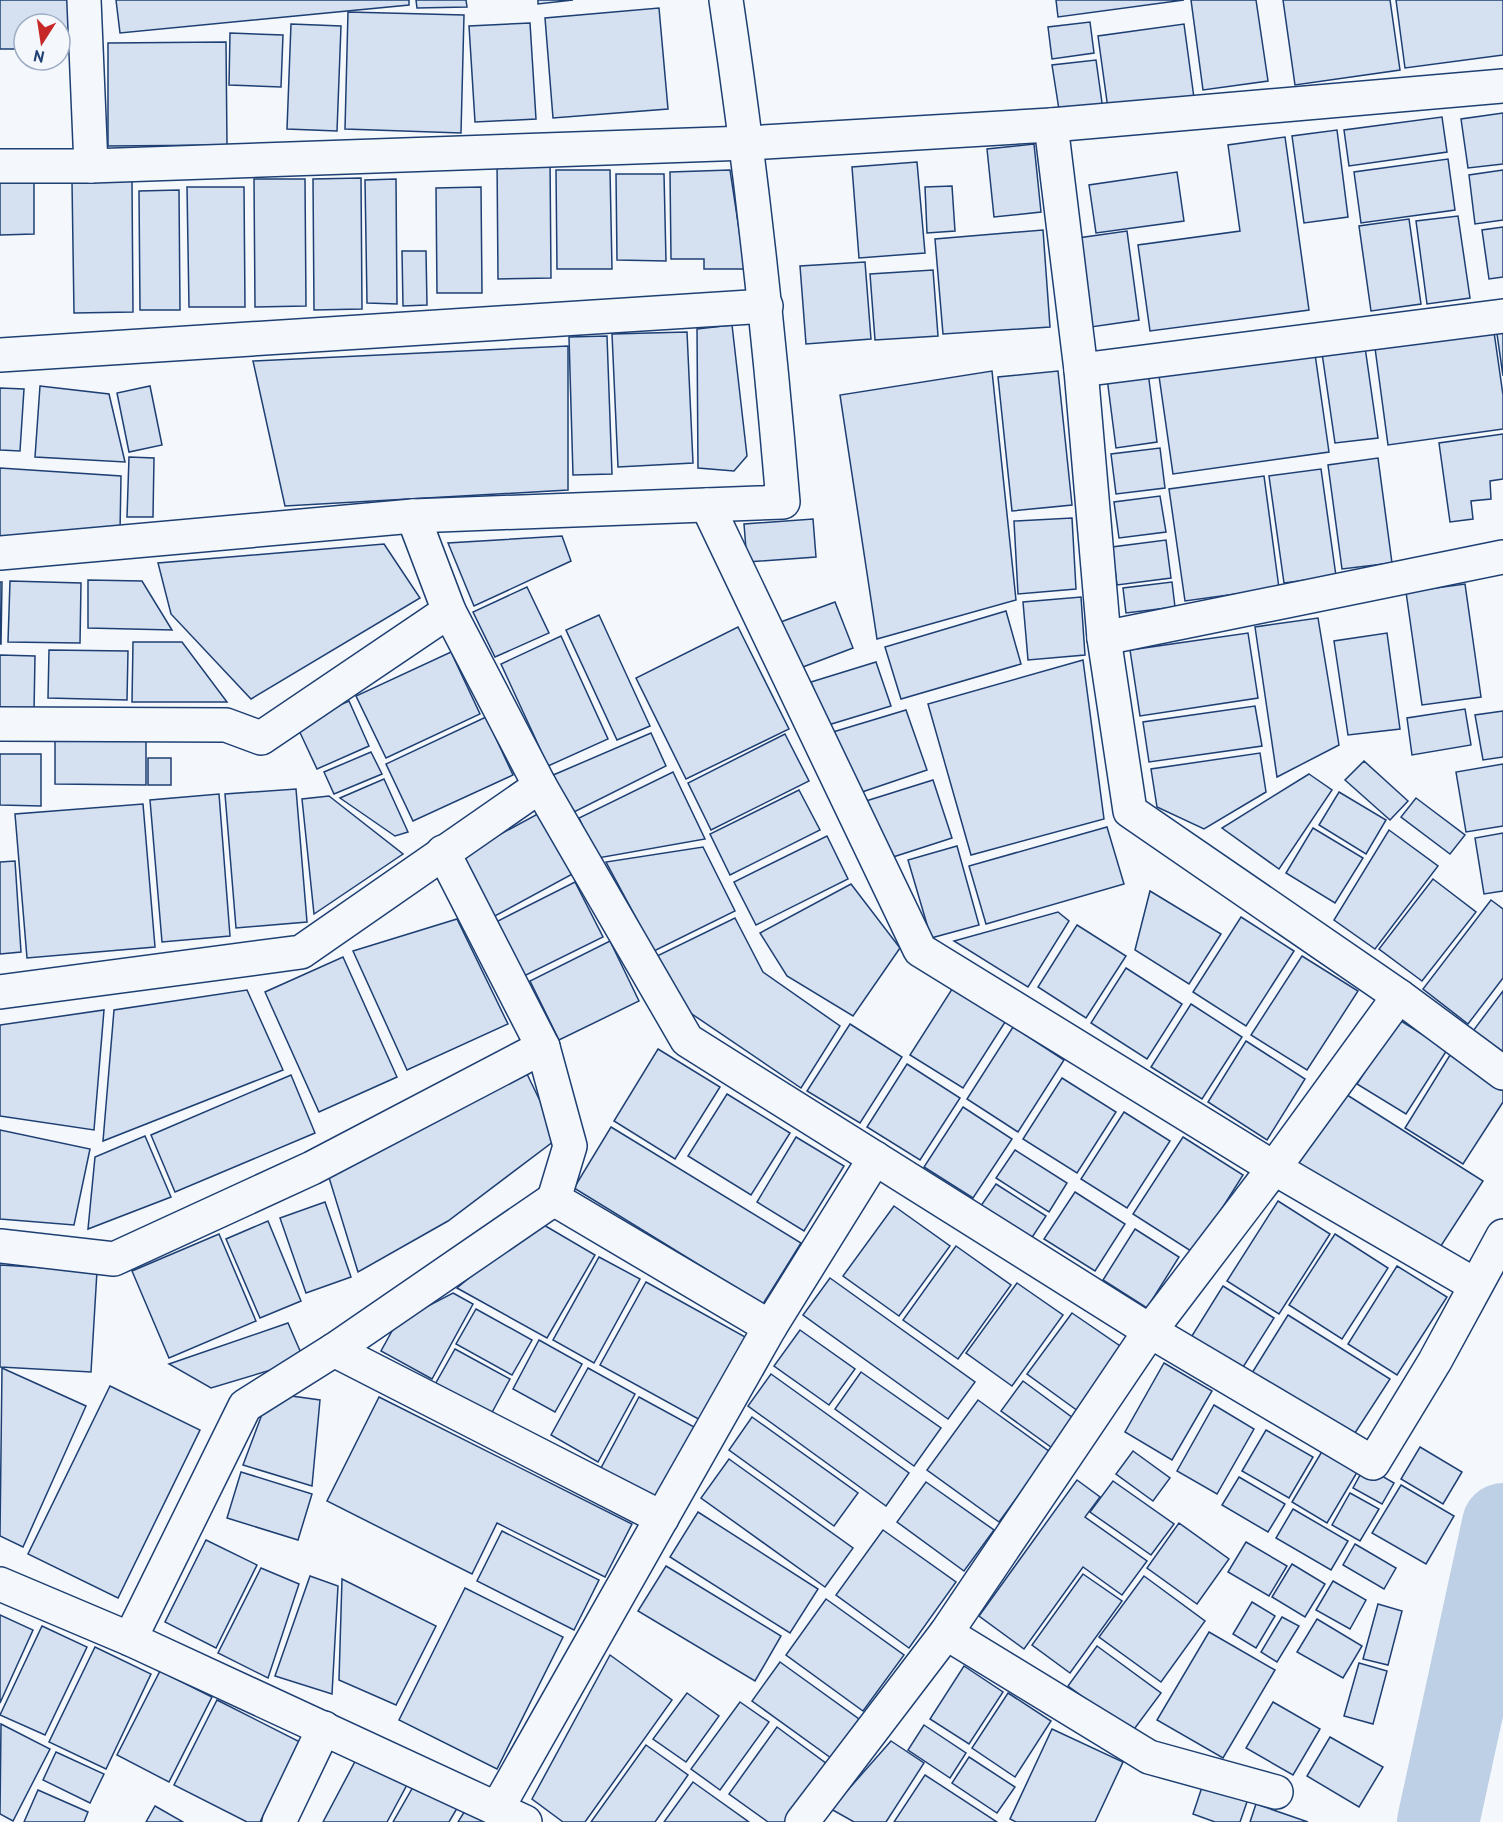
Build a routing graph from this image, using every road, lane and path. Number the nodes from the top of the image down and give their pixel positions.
1 (84, 0) edge
2 (726, 0) edge
3 (1503, 86) edge
4 (1051, 125) junction
5 (747, 143) junction
6 (0, 166) edge
7 (91, 166) junction
8 (766, 306) junction
9 (1503, 316) edge
10 (0, 355) edge
11 (1081, 370) junction
12 (707, 505) junction
13 (413, 516) junction
14 (0, 553) edge
15 (1503, 557) edge
16 (449, 611) junction
17 (1104, 638) junction
18 (0, 724) edge
19 (540, 786) junction
20 (443, 852) junction
21 (0, 992) edge
22 (1399, 996) junction
23 (543, 1047) junction
24 (1503, 1073) edge
25 (875, 1158) junction
26 (1274, 1168) junction
27 (554, 1198) junction
28 (1503, 1236) edge
29 (0, 1246) edge
30 (1475, 1285) junction
31 (770, 1326) junction
32 (1150, 1331) junction
33 (334, 1350) junction
34 (662, 1518) junction
35 (0, 1584) edge
36 (946, 1633) junction
37 (130, 1639) junction
38 (324, 1728) junction
39 (1276, 1792) dead end
40 (511, 1815) edge
41 (279, 1822) edge
42 (802, 1822) edge

1 - 7 street
2 - 5 street
3 - 4 street
4 - 5 street
4 - 11 street
5 - 7 street
5 - 8 street
6 - 7 street
8 - 10 street
8 - 12 street
9 - 11 street
11 - 17 street
12 - 13 street
12 - 26 street
13 - 14 street
13 - 16 street
15 - 17 street
16 - 18 street
16 - 19 street
17 - 22 street
19 - 20 street
19 - 25 street
20 - 21 street
20 - 23 street
22 - 24 street
22 - 26 street
23 - 27 street
23 - 29 street
25 - 31 street
25 - 32 street
26 - 30 street
26 - 32 street
27 - 31 street
27 - 33 street
28 - 30 street
30 - 32 street
31 - 34 street
32 - 36 street
33 - 34 street
33 - 37 street
34 - 40 street
35 - 37 street
36 - 39 street
36 - 42 street
37 - 38 street
38 - 40 street
38 - 41 street

